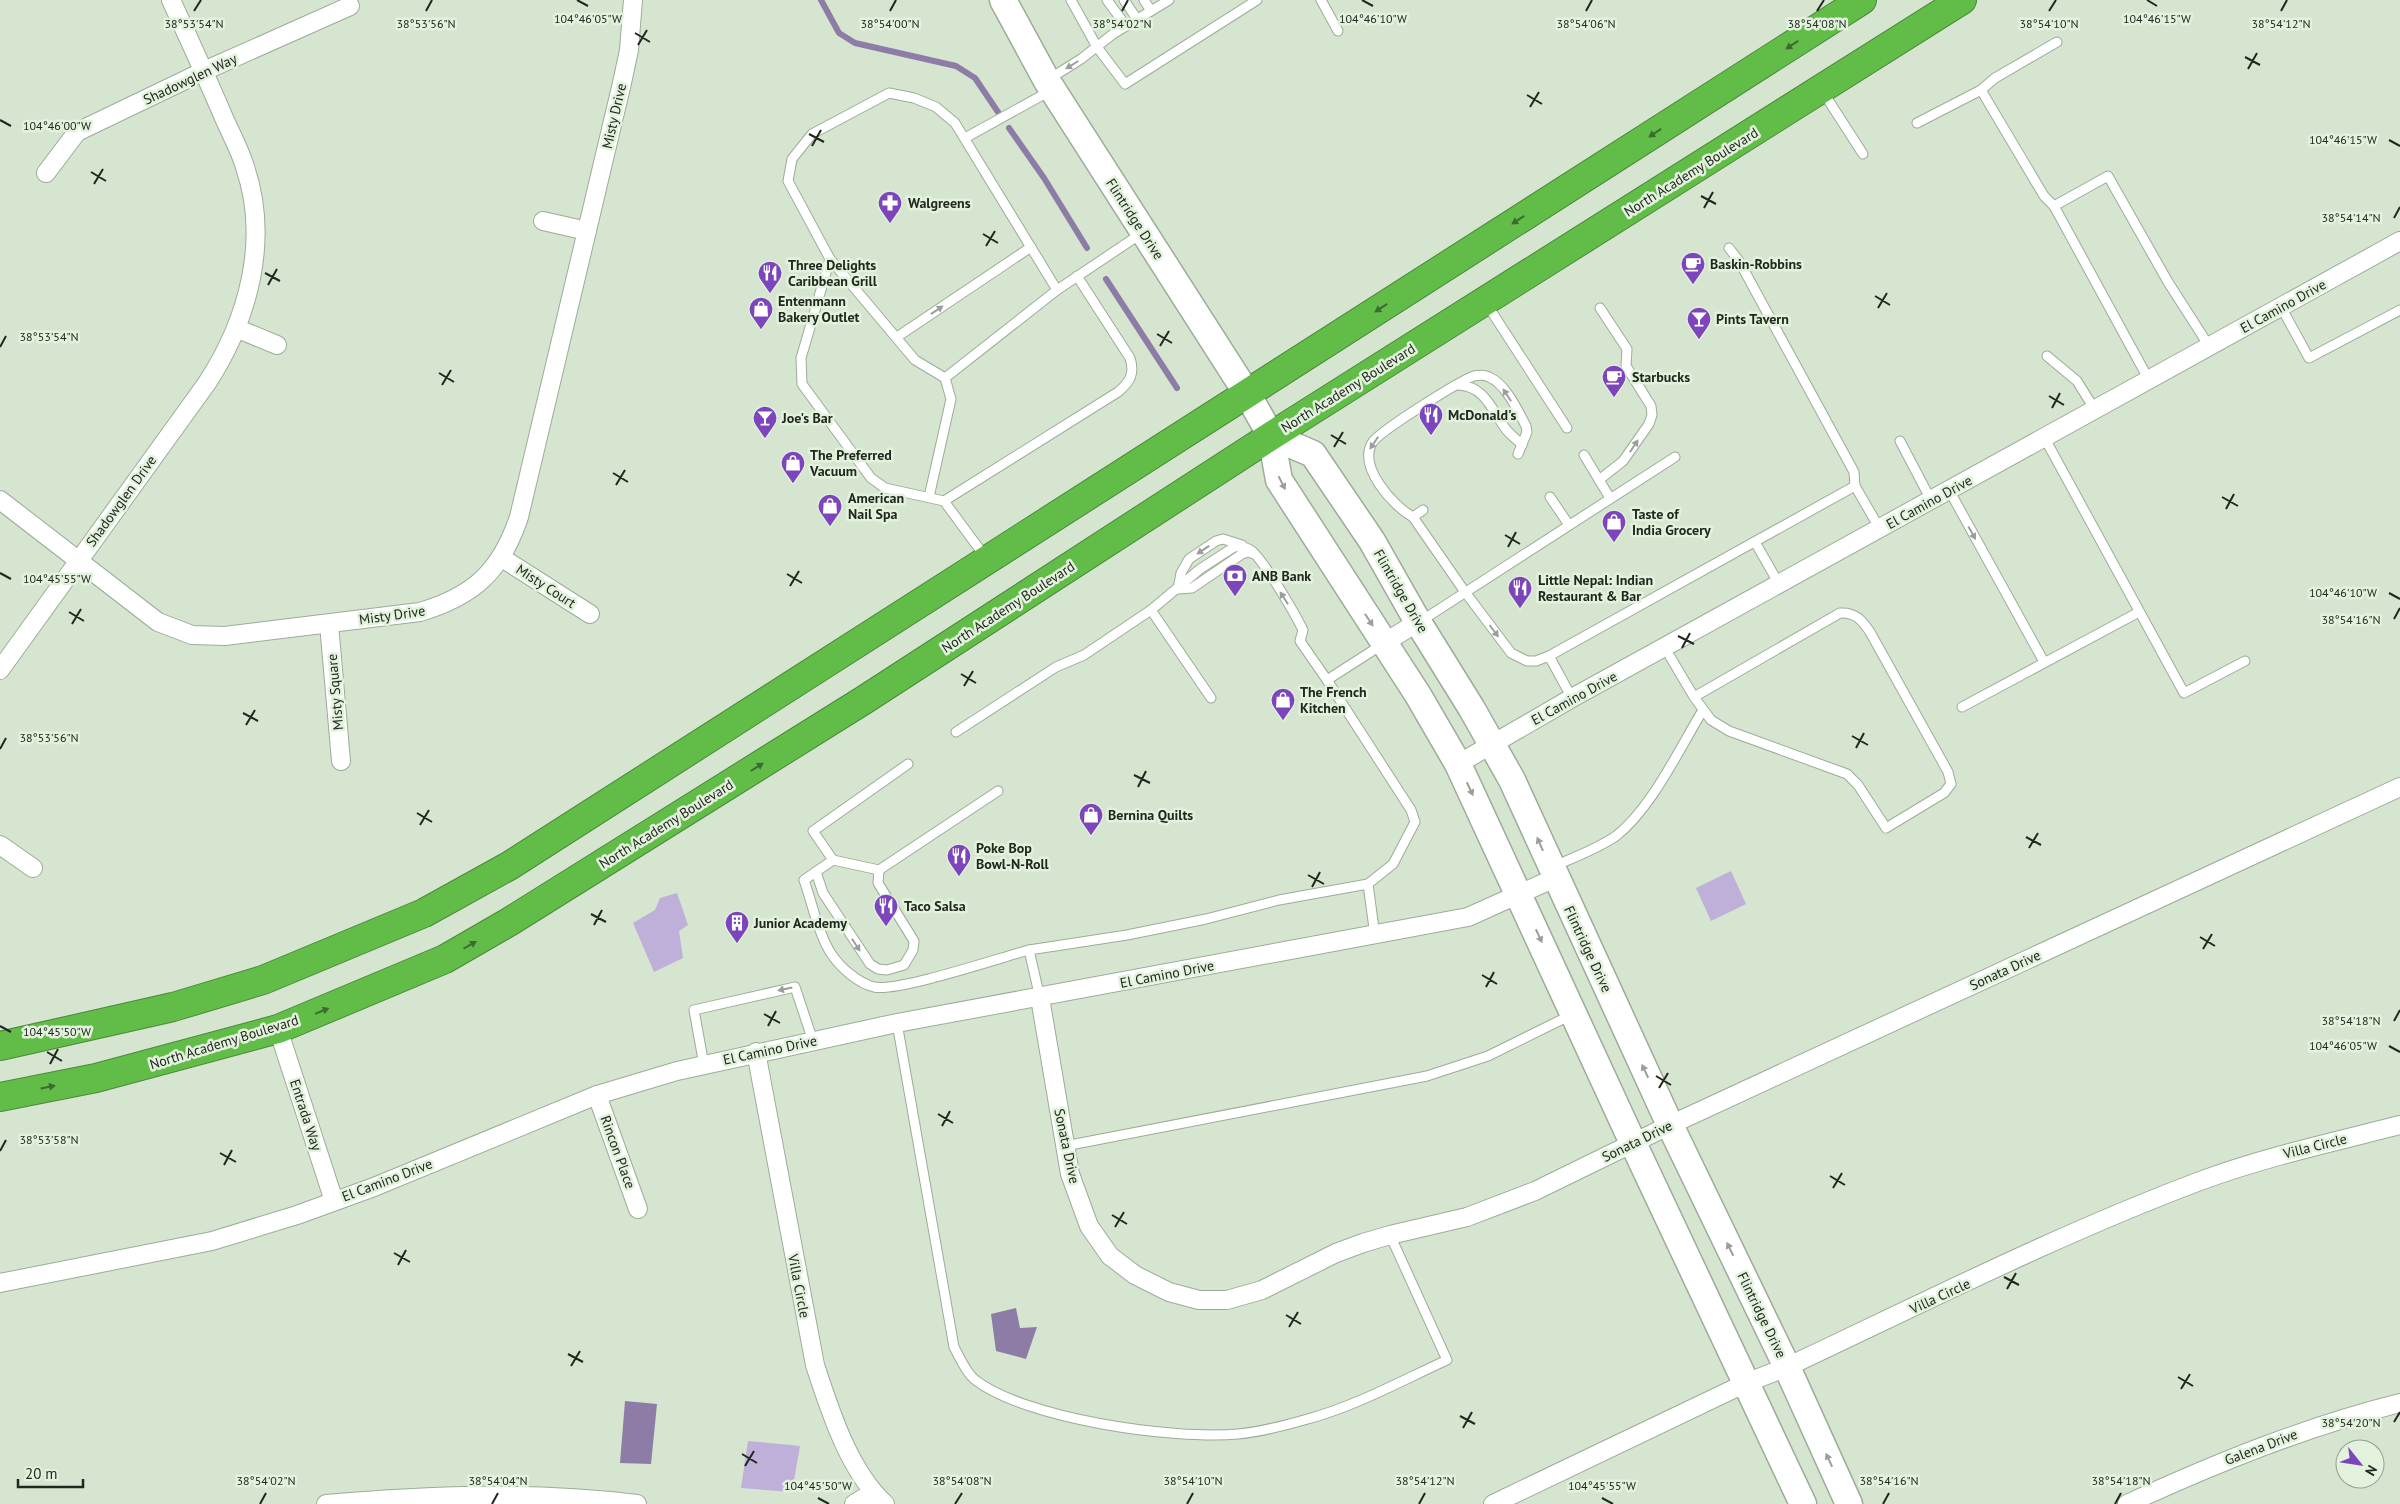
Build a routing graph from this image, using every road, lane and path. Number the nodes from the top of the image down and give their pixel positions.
1 (171, 0) edge
2 (633, 0) edge
3 (1002, 0) edge
4 (1071, 0) edge
5 (1107, 0) edge
6 (1124, 0) edge
7 (1144, 0) edge
8 (1257, 0) edge
9 (1321, 0) edge
10 (1862, 0) edge
11 (1962, 0) edge
12 (1165, 1) edge
13 (350, 6) dead end
14 (1151, 11) junction
15 (1137, 19) junction
16 (1126, 26) junction
17 (1338, 31) dead end
18 (2057, 42) dead end
19 (1097, 47) junction
20 (204, 71) junction
21 (1050, 85) junction
22 (1822, 90) junction
23 (1981, 90) junction
24 (1917, 123) dead end
25 (965, 138) junction
26 (1863, 154) dead end
27 (46, 172) dead end
28 (2054, 206) junction
29 (543, 221) dead end
30 (587, 231) junction
31 (1143, 232) junction
32 (2400, 241) edge
33 (1031, 247) junction
34 (1729, 248) dead end
35 (830, 259) junction
36 (1077, 276) junction
37 (1057, 290) junction
38 (1485, 302) junction
39 (2280, 307) junction
40 (1600, 308) dead end
41 (2400, 310) edge
42 (238, 329) junction
43 (897, 338) junction
44 (277, 345) dead end
45 (2209, 346) junction
46 (2047, 356) dead end
47 (945, 378) junction
48 (2149, 380) junction
49 (1457, 385) junction
50 (1248, 395) junction
51 (2095, 410) junction
52 (1567, 428) dead end
53 (1271, 436) junction
54 (2044, 437) junction
55 (1900, 441) dead end
56 (1522, 445) junction
57 (1518, 454) dead end
58 (1584, 455) dead end
59 (1675, 457) dead end
60 (1599, 480) junction
61 (1855, 486) junction
62 (1949, 490) junction
63 (929, 496) junction
64 (1550, 497) dead end
65 (1610, 498) junction
66 (0, 500) edge
67 (1931, 500) junction
68 (944, 501) junction
69 (1423, 510) dead end
70 (1413, 517) junction
71 (1569, 525) junction
72 (1880, 529) junction
73 (1755, 542) junction
74 (1246, 548) junction
75 (1255, 554) junction
76 (502, 558) junction
77 (78, 560) junction
78 (988, 560) junction
79 (1780, 584) junction
80 (1178, 589) junction
81 (1464, 592) junction
82 (1151, 610) junction
83 (2139, 612) junction
84 (590, 614) dead end
85 (1418, 622) junction
86 (329, 624) junction
87 (1384, 644) junction
88 (1665, 648) junction
89 (1549, 656) junction
90 (2245, 661) dead end
91 (2044, 662) junction
92 (0, 670) edge
93 (1327, 680) junction
94 (1694, 697) junction
95 (1211, 698) dead end
96 (1572, 698) junction
97 (1962, 707) dead end
98 (1703, 710) junction
99 (956, 732) dead end
100 (1492, 744) junction
101 (341, 761) dead end
102 (908, 764) dead end
103 (1458, 764) junction
104 (2400, 787) edge
105 (998, 792) dead end
106 (0, 844) edge
107 (833, 860) junction
108 (32, 868) dead end
109 (879, 870) junction
110 (816, 872) junction
111 (1553, 873) junction
112 (1368, 884) junction
113 (1519, 894) junction
114 (1375, 936) junction
115 (1029, 950) junction
116 (1040, 998) junction
117 (1574, 1013) junction
118 (898, 1023) junction
119 (278, 1029) junction
120 (813, 1041) junction
121 (0, 1046) edge
122 (756, 1052) junction
123 (704, 1065) junction
124 (597, 1095) junction
125 (0, 1097) edge
126 (1670, 1125) junction
127 (2400, 1125) edge
128 (1633, 1143) junction
129 (1065, 1146) junction
130 (334, 1201) junction
131 (638, 1209) dead end
132 (1390, 1234) junction
133 (0, 1283) edge
134 (1787, 1367) junction
135 (1746, 1383) junction
136 (2400, 1403) edge
137 (879, 1498) edge
138 (617, 1503) edge
139 (326, 1504) edge
140 (638, 1504) edge
141 (854, 1504) edge
142 (1493, 1504) edge
143 (1803, 1504) edge
144 (1850, 1504) edge
145 (2127, 1504) edge

1 - 20 street, Shadowglen Drive
2 - 30 street, Misty Drive
3 - 21 street, Flintridge Drive
4 - 19 lane
5 - 16 lane
6 - 15 lane
7 - 14 lane
8 - 19 lane
9 - 17 lane
10 -> 50 highway
11 - 22 highway, North Academy Boulevard
12 - 14 lane
13 - 20 street, Shadowglen Way
14 - 15 lane
15 - 16 lane
16 - 19 lane
18 - 23 lane
19 -> 21 lane
20 - 27 street, Shadowglen Way
20 - 42 street, Shadowglen Drive
21 - 25 lane
21 - 31 street, Flintridge Drive
22 - 26 lane
22 - 38 highway, North Academy Boulevard
23 - 24 lane
23 - 28 lane
25 - 33 lane
25 - 35 lane
28 - 45 lane
28 - 48 lane
29 - 30 street
30 - 76 street, Misty Drive
31 - 36 lane
31 - 50 street, Flintridge Drive
32 - 39 street, El Camino Drive
33 - 37 lane
43 -> 33 lane
34 - 61 lane
35 - 43 lane
35 - 63 lane
36 - 37 lane
36 - 68 lane
37 - 47 lane
38 - 52 lane
38 - 53 highway, North Academy Boulevard
39 - 41 lane
39 - 45 street, El Camino Drive
60 -> 40 lane
42 - 44 street
42 - 77 street, Shadowglen Drive
43 - 47 lane
45 - 48 street, El Camino Drive
46 - 51 lane
47 - 63 lane
48 - 51 street, El Camino Drive
49 - 56 lane
56 -> 49 lane
49 -> 70 lane
50 - 53 street, Flintridge Drive
50 - 78 highway
51 - 54 street, El Camino Drive
53 - 85 street, Flintridge Drive
53 -> 87 street, Flintridge Drive
119 -> 53 highway, North Academy Boulevard
54 - 62 street, El Camino Drive
54 - 83 lane
55 - 67 lane
56 - 57 lane
58 - 60 lane
59 - 65 lane
60 - 65 lane
61 - 72 lane
61 - 73 lane
62 - 67 street, El Camino Drive
62 -> 91 lane
63 - 68 lane
64 - 71 lane
65 - 71 lane
66 - 77 street, Misty Drive
67 - 72 street, El Camino Drive
68 - 78 lane
69 - 70 lane
70 - 81 lane
71 - 81 lane
72 - 79 street, El Camino Drive
73 - 79 lane
73 - 89 lane
74 - 75 lane
74 - 80 lane
74 -> 80 lane
75 - 80 lane
93 -> 75 lane
76 - 84 street, Misty Court
76 - 86 street, Misty Drive
77 - 86 street, Misty Drive
77 - 92 street, Shadowglen Drive
78 - 121 highway
79 - 88 street, El Camino Drive
80 - 82 lane
81 - 85 lane
81 -> 89 lane
82 - 95 lane
82 - 99 lane
83 - 90 lane
83 - 91 lane
85 - 87 street
85 - 100 street, Flintridge Drive
86 - 101 street, Misty Square
87 - 93 lane
87 - 103 street, Flintridge Drive
88 - 94 lane
88 - 96 street, El Camino Drive
89 - 96 lane
91 - 97 lane
93 - 112 lane
94 - 98 lane
94 - 98 lane
96 - 100 street, El Camino Drive
98 - 111 lane
100 - 103 street, El Camino Drive
111 -> 100 street, Flintridge Drive
102 - 107 lane
103 -> 113 street, Flintridge Drive
104 - 126 street, Sonata Drive
105 - 109 lane
106 - 108 street
107 - 109 lane
107 - 110 lane
110 -> 109 lane
110 - 115 lane
111 - 113 street, El Camino Drive
126 -> 111 street, Flintridge Drive
112 - 114 lane
112 - 115 lane
113 - 114 street, El Camino Drive
113 -> 117 street, Flintridge Drive
114 - 116 street, El Camino Drive
115 - 116 lane
116 - 118 street, El Camino Drive
116 - 129 street, Sonata Drive
117 - 128 street, Flintridge Drive
117 - 129 lane
118 - 120 street, El Camino Drive
118 - 132 lane
125 -> 119 highway, North Academy Boulevard
119 - 130 street, Entrada Way
120 - 122 street, El Camino Drive
120 -> 123 lane
122 - 123 street, El Camino Drive
122 - 137 street, Villa Circle
123 - 124 street, El Camino Drive
124 - 130 street, El Camino Drive
124 - 131 street, Rincon Place
126 - 128 street, Sonata Drive
134 -> 126 street, Flintridge Drive
127 - 134 street, Villa Circle
128 - 132 street, Sonata Drive
128 - 135 street, Flintridge Drive
129 - 132 street, Sonata Drive
130 - 133 street, El Camino Drive
134 - 135 street, Villa Circle
144 -> 134 street, Flintridge Drive
135 - 142 street, Villa Circle
135 - 143 street, Flintridge Drive
136 - 145 street, Galena Drive
137 - 141 street
138 - 139 street
138 - 140 street

